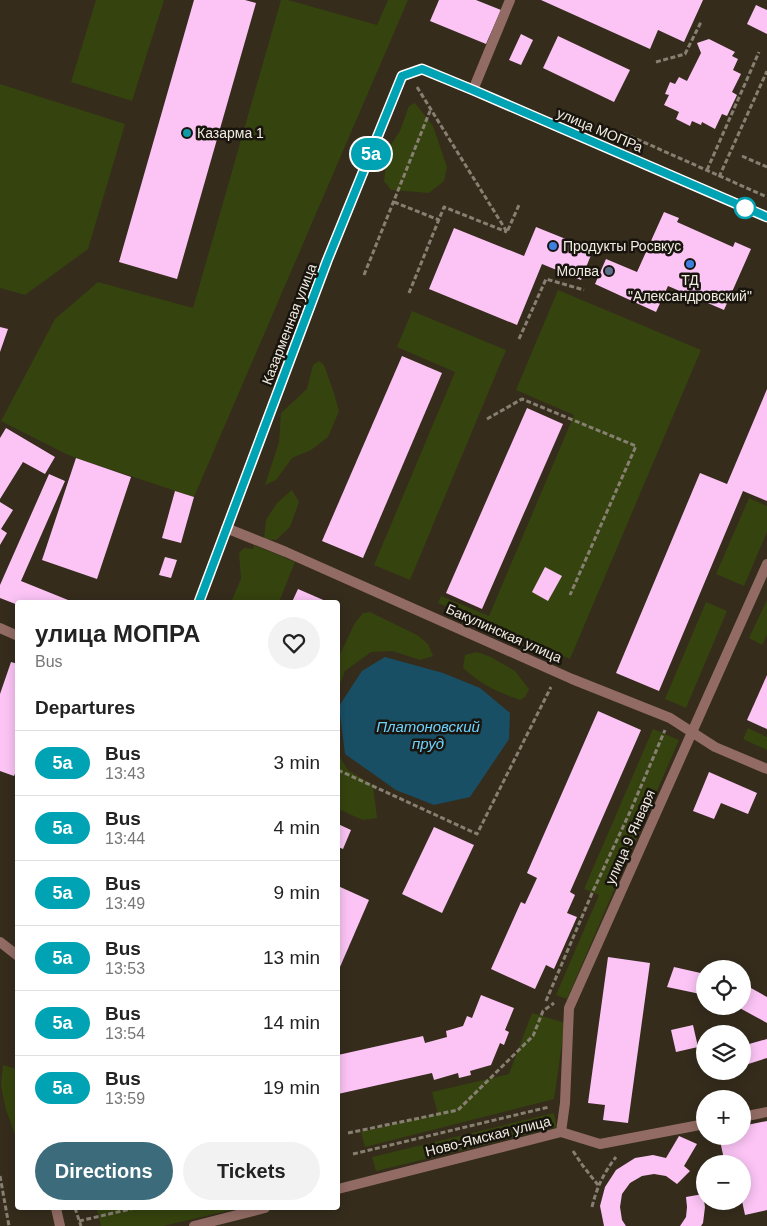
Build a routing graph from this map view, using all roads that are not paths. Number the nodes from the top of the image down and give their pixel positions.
1 (510, 0) edge
2 (422, 69) joint
3 (473, 90) junction
4 (767, 217) edge
5 (226, 528) junction
6 (767, 564) edge
7 (199, 600) edge
8 (0, 628) edge
9 (15, 635) edge
10 (692, 732) junction
11 (767, 769) edge
12 (0, 942) edge
13 (15, 954) edge
14 (767, 1112) edge
15 (751, 1115) edge
16 (696, 1126) edge
17 (561, 1132) junction
18 (340, 1188) edge
19 (56, 1210) edge
20 (257, 1210) edge
21 (60, 1226) edge
22 (194, 1226) edge

1 - 3 street
2 - 3 street, улица МОПРа
2 - 5 street, Казарменная улица
3 - 4 street, улица МОПРа
5 - 7 street, Казарменная улица
5 - 10 street, Бакулинская улица
6 - 10 street, улица 9 Января
8 - 9 street
10 - 11 street, Бакулинская улица
10 - 17 street, улица 9 Января
12 - 13 street
14 - 15 street
16 - 17 street, Ново-Ямская улица
17 - 18 street, Ново-Ямская улица
19 - 21 street
20 - 22 street

